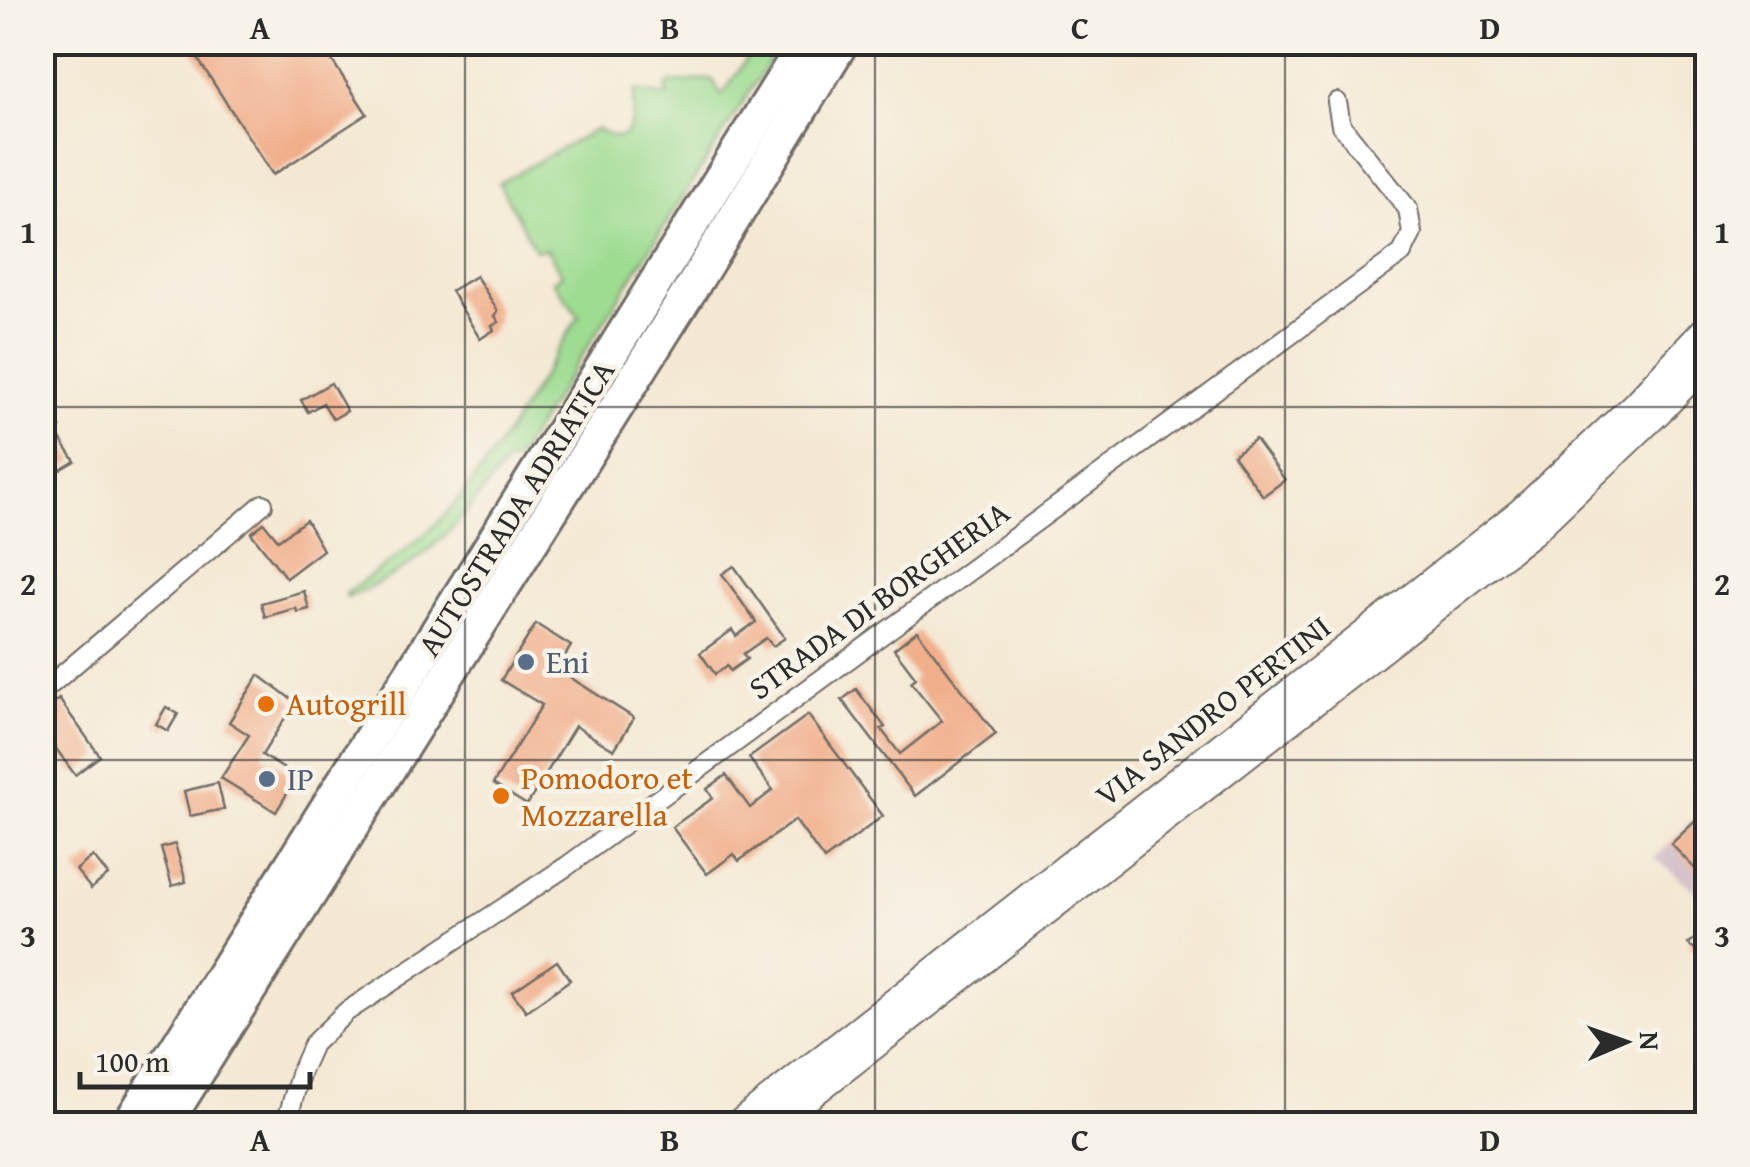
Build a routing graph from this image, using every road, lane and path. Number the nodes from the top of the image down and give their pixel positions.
1 (806, 42) edge
2 (842, 42) edge
3 (1337, 102) dead end
4 (1708, 328) edge
5 (1708, 358) edge
6 (263, 504) dead end
7 (42, 692) edge
8 (129, 1124) edge
9 (165, 1124) edge
10 (286, 1124) edge
11 (740, 1124) edge
12 (772, 1124) edge

1 - 8 highway, AUTOSTRADA ADRIATICA
2 - 9 highway, AUTOSTRADA ADRIATICA
3 - 10 street, STRADA DI BORGHERIA
4 - 11 main road, VIA SANDRO PERTINI
5 - 12 main road, VIA SANDRO PERTINI
6 - 7 street

